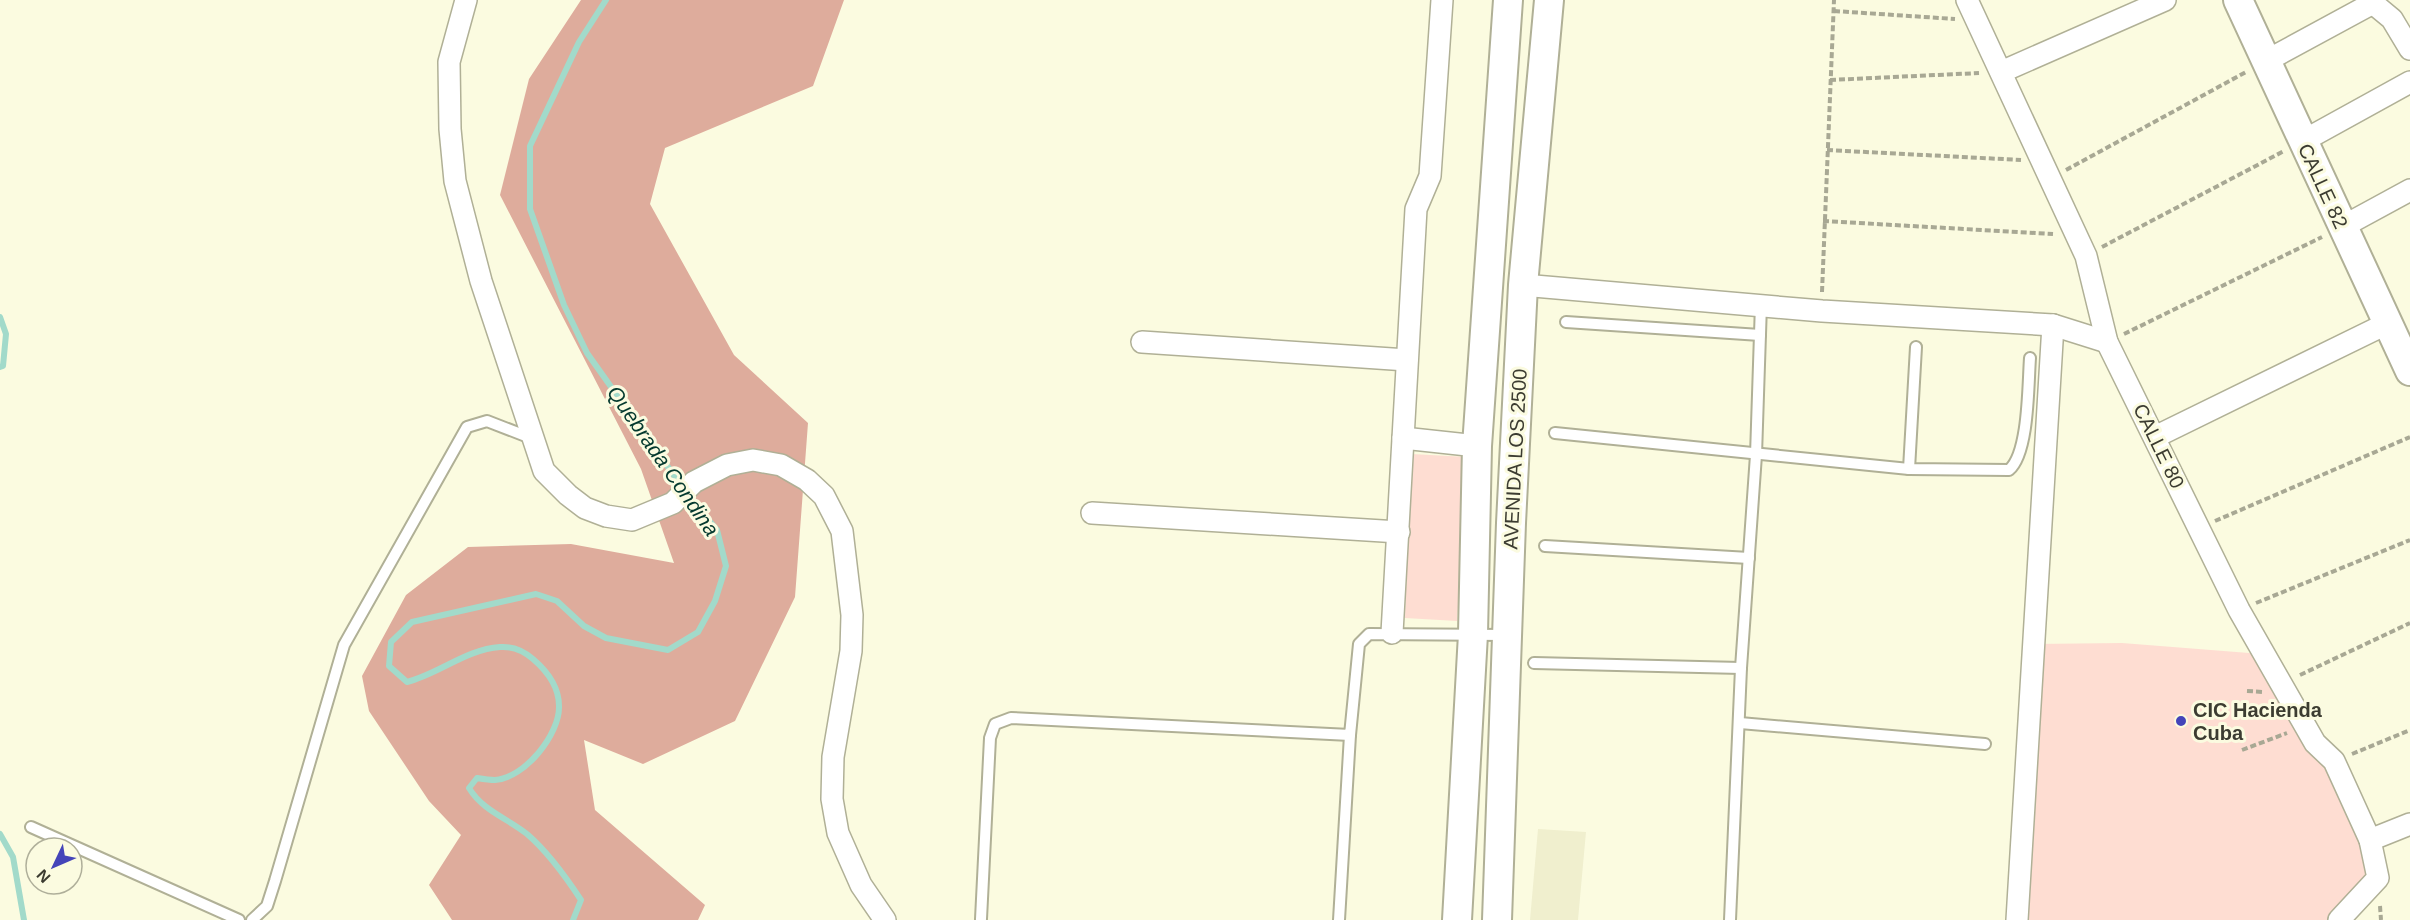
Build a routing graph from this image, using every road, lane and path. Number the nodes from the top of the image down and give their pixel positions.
1 (466, 0) edge
2 (1442, 0) edge
3 (1508, 0) edge
4 (1549, 0) edge
5 (1834, 0) edge
6 (1967, 0) edge
7 (2165, 0) edge
8 (2238, 0) edge
9 (2371, 1) edge
10 (1834, 11) junction
11 (1977, 21) junction
12 (2410, 49) edge
13 (2266, 61) junction
14 (2001, 72) junction
15 (1830, 80) junction
16 (2410, 82) edge
17 (2303, 141) junction
18 (1827, 150) junction
19 (2046, 170) junction
20 (2410, 190) edge
21 (1823, 221) junction
22 (2342, 227) junction
23 (2076, 235) junction
24 (2086, 256) junction
25 (1523, 285) junction
26 (1761, 304) junction
27 (1822, 311) junction
28 (1566, 321) dead end
29 (2388, 323) junction
30 (2053, 324) junction
31 (1760, 335) junction
32 (1142, 342) dead end
33 (2107, 342) junction
34 (1916, 346) dead end
35 (2030, 358) dead end
36 (1407, 360) junction
37 (2410, 371) edge
38 (1554, 434) dead end
39 (2155, 437) junction
40 (2410, 437) edge
41 (531, 438) junction
42 (1403, 438) junction
43 (1477, 446) junction
44 (1756, 455) junction
45 (1909, 469) junction
46 (1092, 513) dead end
47 (2198, 528) junction
48 (1399, 532) junction
49 (2410, 540) edge
50 (1545, 546) dead end
51 (1749, 558) junction
52 (2239, 610) junction
53 (2410, 623) edge
54 (1392, 633) junction
55 (1473, 634) junction
56 (1507, 635) junction
57 (1534, 663) dead end
58 (1741, 668) junction
59 (2280, 685) junction
60 (1740, 723) junction
61 (2305, 727) junction
62 (2410, 730) edge
63 (1350, 735) junction
64 (1985, 744) dead end
65 (2242, 750) dead end
66 (2334, 761) junction
67 (2410, 824) edge
68 (31, 827) dead end
69 (2370, 840) junction
70 (981, 919) edge
71 (239, 920) edge
72 (252, 920) edge
73 (885, 920) edge
74 (1339, 920) edge
75 (1457, 920) edge
76 (1497, 920) edge
77 (1730, 920) edge
78 (2017, 920) edge
79 (2339, 920) edge

1 - 41 street
2 - 36 street
3 - 43 main road, AVENIDA LOS 2500
4 - 25 main road, AVENIDA LOS 2500
5 - 10 path
6 - 11 street, CALLE 80
7 - 14 street
8 - 13 main road, CALLE 82
9 - 12 street
9 - 13 street
10 - 11 path
10 - 15 path
11 - 14 street, CALLE 80
13 - 17 main road, CALLE 82
13 - 19 path
14 - 15 path
14 - 19 street, CALLE 80
15 - 18 path
16 - 17 street
17 - 22 main road, CALLE 82
17 - 24 path
18 - 19 path
18 - 21 path
19 - 23 street, CALLE 80
20 - 22 street
21 - 23 path
21 - 27 path
22 - 29 main road, CALLE 82
22 - 33 path
23 - 24 street, CALLE 80
24 - 33 street, CALLE 80
25 - 26 street
25 - 56 main road, AVENIDA LOS 2500
26 - 27 street
26 - 31 lane
27 - 30 street
28 - 31 lane
29 - 37 main road, CALLE 82
29 - 39 street
30 - 33 street
30 - 78 street
31 - 44 lane
32 - 36 street
33 - 39 street, CALLE 80
34 - 45 lane
35 - 45 lane
36 - 42 street
38 - 44 lane
39 - 47 street, CALLE 80
40 - 47 path
41 - 72 lane
41 - 73 street
42 - 43 street
42 - 48 street
43 - 55 main road, AVENIDA LOS 2500
44 - 45 lane
44 - 51 lane
46 - 48 street
47 - 52 street, CALLE 80
48 - 54 street
49 - 52 path
50 - 51 lane
51 - 58 lane
52 - 59 street, CALLE 80
53 - 59 path
54 - 55 lane
54 - 63 lane
55 - 56 lane
55 - 75 main road, AVENIDA LOS 2500
56 - 76 main road, AVENIDA LOS 2500
57 - 58 lane
58 - 60 lane
59 - 61 street, CALLE 80
60 - 64 lane
60 - 77 lane
61 - 65 path
61 - 66 street, CALLE 80
62 - 66 path
63 - 70 lane
63 - 74 lane
66 - 69 street, CALLE 80
67 - 69 street
68 - 71 lane
69 - 79 street, CALLE 80

